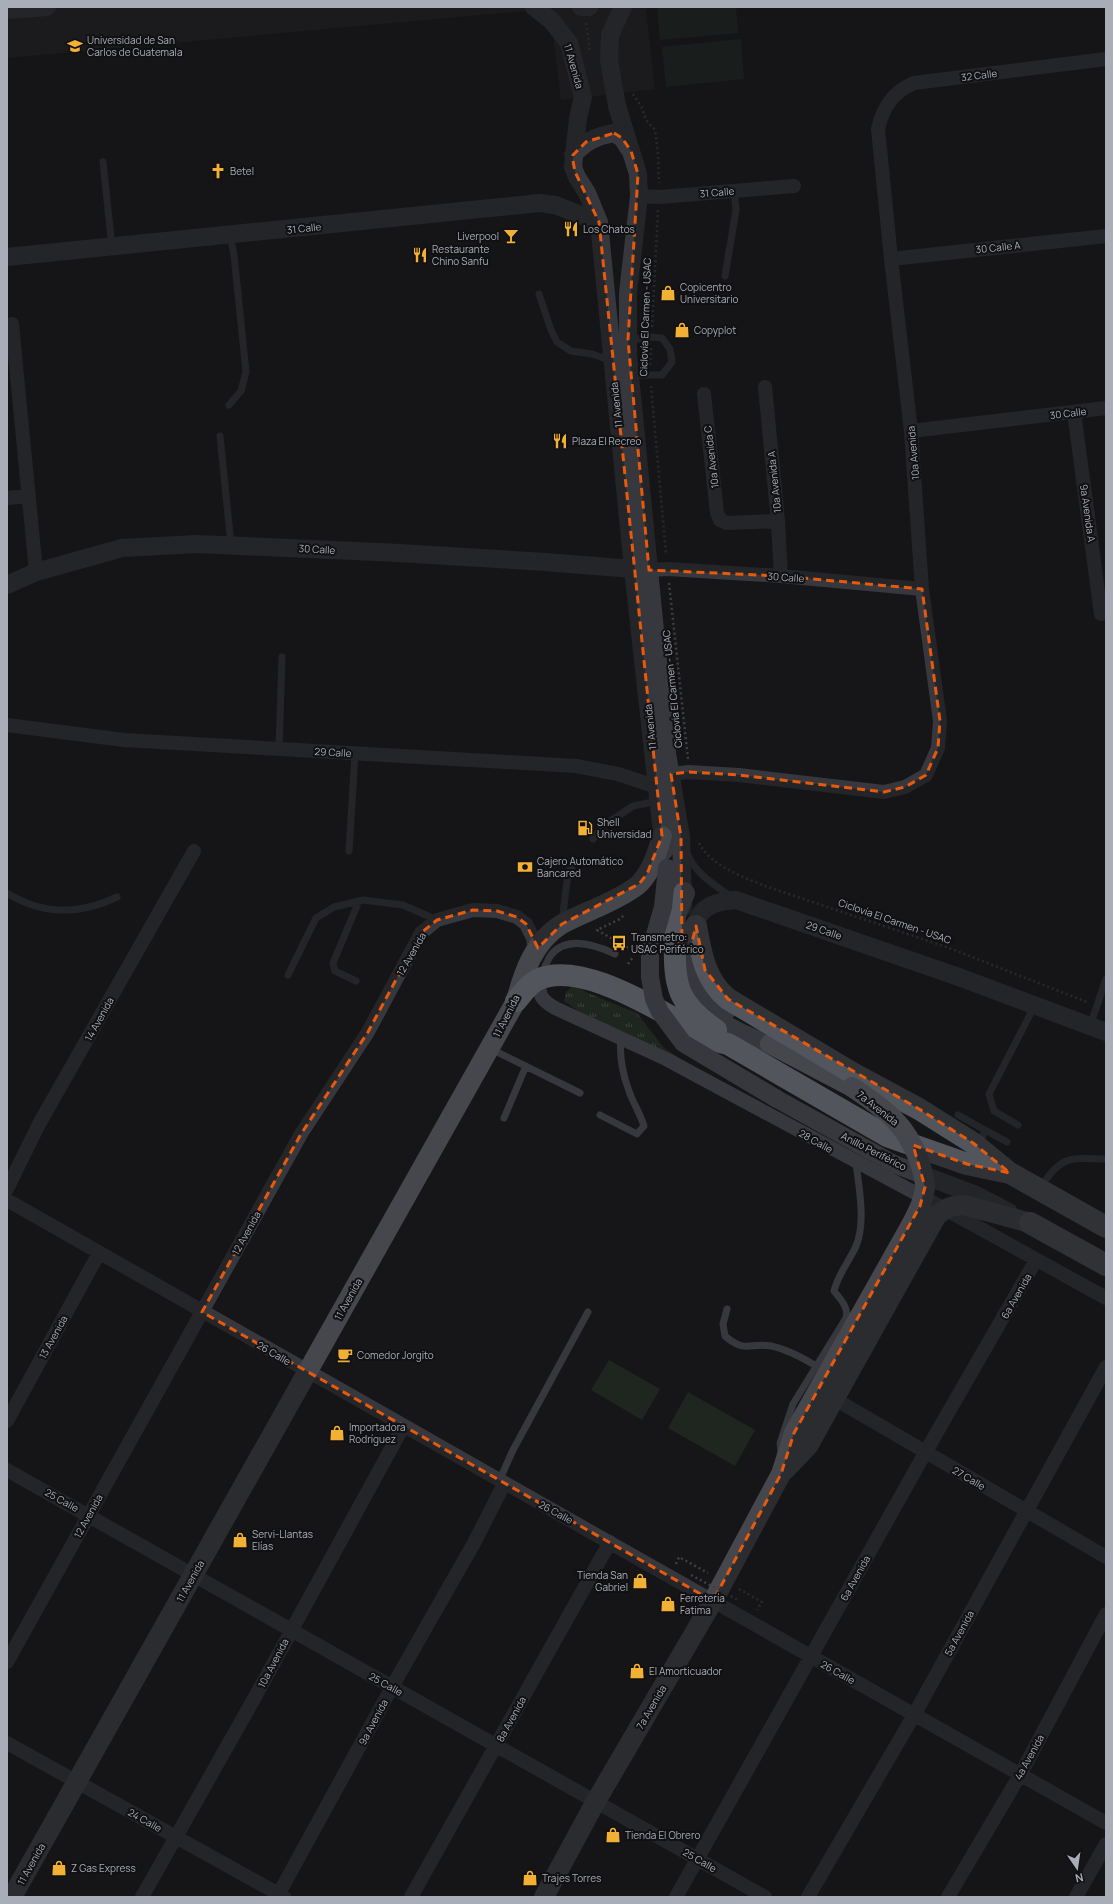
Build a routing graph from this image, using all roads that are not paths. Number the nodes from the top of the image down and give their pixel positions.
1 (47, 7) edge
2 (534, 7) edge
3 (581, 7) edge
4 (588, 7) edge
5 (623, 7) edge
6 (7, 10) edge
7 (1106, 59) edge
8 (878, 129) joint
9 (631, 151) junction
10 (573, 155) junction
11 (103, 162) dead end
12 (794, 186) dead end
13 (734, 191) junction
14 (639, 196) junction
15 (598, 222) junction
16 (230, 235) junction
17 (1106, 236) edge
18 (112, 247) junction
19 (7, 257) edge
20 (891, 259) junction
21 (725, 276) dead end
22 (539, 294) dead end
23 (12, 324) dead end
24 (628, 340) junction
25 (612, 361) junction
26 (630, 375) junction
27 (765, 387) dead end
28 (704, 394) dead end
29 (229, 404) dead end
30 (1106, 408) edge
31 (1074, 412) junction
32 (911, 431) junction
33 (220, 436) dead end
34 (29, 496) junction
35 (7, 498) edge
36 (778, 521) junction
37 (231, 546) junction
38 (641, 570) junction
39 (36, 572) junction
40 (781, 576) junction
41 (7, 585) edge
42 (922, 589) junction
43 (1101, 614) dead end
44 (282, 657) dead end
45 (7, 725) edge
46 (279, 749) junction
47 (355, 754) junction
48 (670, 774) junction
49 (658, 794) junction
50 (680, 838) junction
51 (593, 839) dead end
52 (194, 851) dead end
53 (349, 851) dead end
54 (575, 862) dead end
55 (7, 893) edge
56 (684, 893) junction
57 (117, 897) dead end
58 (736, 900) junction
59 (359, 901) junction
60 (437, 920) junction
61 (562, 924) junction
62 (696, 926) junction
63 (535, 952) junction
64 (615, 954) dead end
65 (288, 975) dead end
66 (538, 979) junction
67 (1106, 979) edge
68 (356, 980) dead end
69 (516, 1001) junction
70 (1035, 1005) junction
71 (1098, 1029) edge
72 (621, 1039) junction
73 (728, 1044) junction
74 (770, 1044) junction
75 (489, 1048) junction
76 (526, 1066) junction
77 (580, 1093) dead end
78 (600, 1115) dead end
79 (958, 1115) dead end
80 (504, 1118) dead end
81 (1018, 1125) dead end
82 (982, 1139) junction
83 (1007, 1142) dead end
84 (1106, 1158) edge
85 (856, 1163) junction
86 (1010, 1173) junction
87 (7, 1189) edge
88 (1039, 1189) junction
89 (7, 1200) edge
90 (945, 1209) junction
91 (1030, 1223) junction
92 (1106, 1227) edge
93 (99, 1253) junction
94 (1036, 1260) junction
95 (1106, 1265) edge
96 (1106, 1298) edge
97 (727, 1309) dead end
98 (202, 1312) junction
99 (588, 1312) dead end
100 (816, 1366) junction
101 (1106, 1367) edge
102 (307, 1372) junction
103 (833, 1398) junction
104 (7, 1421) edge
105 (403, 1427) junction
106 (926, 1453) junction
107 (783, 1468) junction
108 (7, 1470) edge
109 (501, 1483) junction
110 (1027, 1511) junction
111 (89, 1515) junction
112 (610, 1542) junction
113 (1106, 1557) edge
114 (193, 1576) junction
115 (713, 1601) junction
116 (1106, 1614) edge
117 (290, 1630) junction
118 (811, 1657) junction
119 (7, 1662) edge
120 (392, 1687) junction
121 (914, 1715) junction
122 (7, 1743) edge
123 (496, 1745) junction
124 (1020, 1775) junction
125 (77, 1782) junction
126 (596, 1801) junction
127 (1106, 1823) edge
128 (176, 1838) junction
129 (1106, 1844) edge
130 (698, 1859) junction
131 (280, 1896) edge
132 (12, 1897) edge
133 (142, 1897) edge
134 (411, 1897) edge
135 (544, 1897) edge
136 (676, 1897) edge
137 (765, 1897) edge
138 (808, 1897) edge
139 (948, 1897) edge
140 (1076, 1897) edge

1 - 6 street
2 - 10 street, 11 Avenida
3 - 4 street
5 - 9 street, 11 Avenida
7 - 8 street, 32 Calle
8 - 20 street, 10a Avenida
9 - 10 street
9 - 14 street, 11 Avenida
10 - 15 street, 11 Avenida
11 - 18 lane
12 - 13 street, 31 Calle
13 - 14 street, 31 Calle
13 - 21 lane
14 - 24 street, 11 Avenida
15 - 16 street, 31 Calle
15 - 25 street, 11 Avenida
16 - 18 street, 31 Calle
16 - 29 lane
17 - 20 street, 30 Calle A
18 - 19 street, 31 Calle
20 - 32 street, 10a Avenida
22 - 25 lane
23 - 34 street
24 - 26 street, 11 Avenida
24 - 26 lane
25 - 38 street, 11 Avenida
26 - 38 street, 11 Avenida
27 - 36 street, 10a Avenida A
28 - 36 street, 10a Avenida C
30 - 31 street, 30 Calle
31 - 32 street, 30 Calle
31 - 43 street, 9a Avenida A
32 - 42 street, 10a Avenida
33 - 37 lane
34 - 35 street
34 - 39 street
36 - 40 street, 10a Avenida A
37 - 38 street, 30 Calle
37 - 39 street, 30 Calle
38 - 40 street, 30 Calle
38 - 48 street, 11 Avenida
38 - 49 street, 11 Avenida
39 - 41 street, 30 Calle
40 - 42 street, 30 Calle
42 - 48 street, 10a Avenida
44 - 46 lane
45 - 46 street, 29 Calle
46 - 47 street, 29 Calle
47 - 49 street, 29 Calle
47 - 53 lane
48 - 50 street, 11 Avenida
49 - 50 street, 11 Avenida
49 - 51 lane
50 - 56 street, 11 Avenida
50 - 58 lane
50 - 61 main road, 11 Avenida
50 - 91 street, Anillo Periférico, bridge
52 - 87 street, 14 Avenida
54 - 61 lane
55 - 57 lane
56 - 73 main road
56 - 74 street, 7a Avenida
58 - 62 street
58 - 70 street, 29 Calle
59 - 60 lane
59 - 65 lane
59 - 68 lane
60 - 63 street, 12 Avenida
60 - 98 street, 12 Avenida
61 - 63 main road, 11 Avenida
62 - 74 street
62 - 82 main road
63 - 69 main road, 11 Avenida
64 - 66 lane
66 - 69 main road
66 - 72 street, 28 Calle
66 - 73 main road, Anillo Periférico
67 - 71 lane
69 - 75 main road, 11 Avenida
70 - 71 street, 29 Calle
70 - 81 lane
72 - 78 lane
72 - 85 street, 28 Calle
73 - 86 main road, Anillo Periférico
74 - 107 main road, 7a Avenida, bridge
75 - 76 lane
75 - 102 main road, 11 Avenida
76 - 77 lane
76 - 80 lane
79 - 82 lane
82 - 83 lane
82 - 86 main road
84 - 88 lane
85 - 90 street, 28 Calle
85 - 100 lane
86 - 88 main road, Anillo Periférico
88 - 92 main road, Anillo Periférico
89 - 93 street, 26 Calle
90 - 91 main road
90 - 94 street, 28 Calle
90 - 103 main road, 7a Avenida
91 - 95 main road, Anillo Periférico
93 - 98 street, 26 Calle
93 - 104 street, 13 Avenida
94 - 96 street, 28 Calle
94 - 106 street, 6a Avenida
97 - 100 lane
98 - 102 street, 26 Calle
98 - 111 street, 12 Avenida
99 - 109 lane
100 - 107 lane
101 - 110 street, 5a Avenida
102 - 105 street, 26 Calle
102 - 114 main road, 11 Avenida
103 - 106 street, 27 Calle
103 - 107 main road, 7a Avenida
105 - 109 street, 26 Calle
105 - 117 street, 10a Avenida
106 - 110 street, 27 Calle
106 - 118 street, 6a Avenida
107 - 115 main road, 7a Avenida
108 - 111 street, 25 Calle
109 - 112 street, 26 Calle
109 - 120 street, 9a Avenida
110 - 113 street, 27 Calle
110 - 121 street, 5a Avenida
111 - 114 street, 25 Calle
111 - 119 street, 12 Avenida
112 - 115 street, 26 Calle
112 - 123 street, 8a Avenida
114 - 117 street, 25 Calle
114 - 125 main road, 11 Avenida
115 - 118 street, 26 Calle
115 - 126 main road, 7a Avenida
116 - 124 street, 4a Avenida
117 - 120 street, 25 Calle
117 - 128 street, 10a Avenida
118 - 121 street, 26 Calle
118 - 130 street, 6a Avenida
120 - 123 street, 25 Calle
120 - 131 street, 9a Avenida
121 - 124 street, 26 Calle
121 - 138 street, 5a Avenida
122 - 125 street, 24 Calle
123 - 126 street, 25 Calle
123 - 134 street, 8a Avenida
124 - 127 street, 26 Calle
124 - 139 street, 4a Avenida
125 - 128 street, 24 Calle
125 - 132 main road, 11 Avenida
126 - 130 street, 25 Calle
126 - 135 main road, 7a Avenida
128 - 131 street, 24 Calle
128 - 133 street, 10a Avenida
129 - 140 street
130 - 136 street, 6a Avenida
130 - 137 street, 25 Calle

